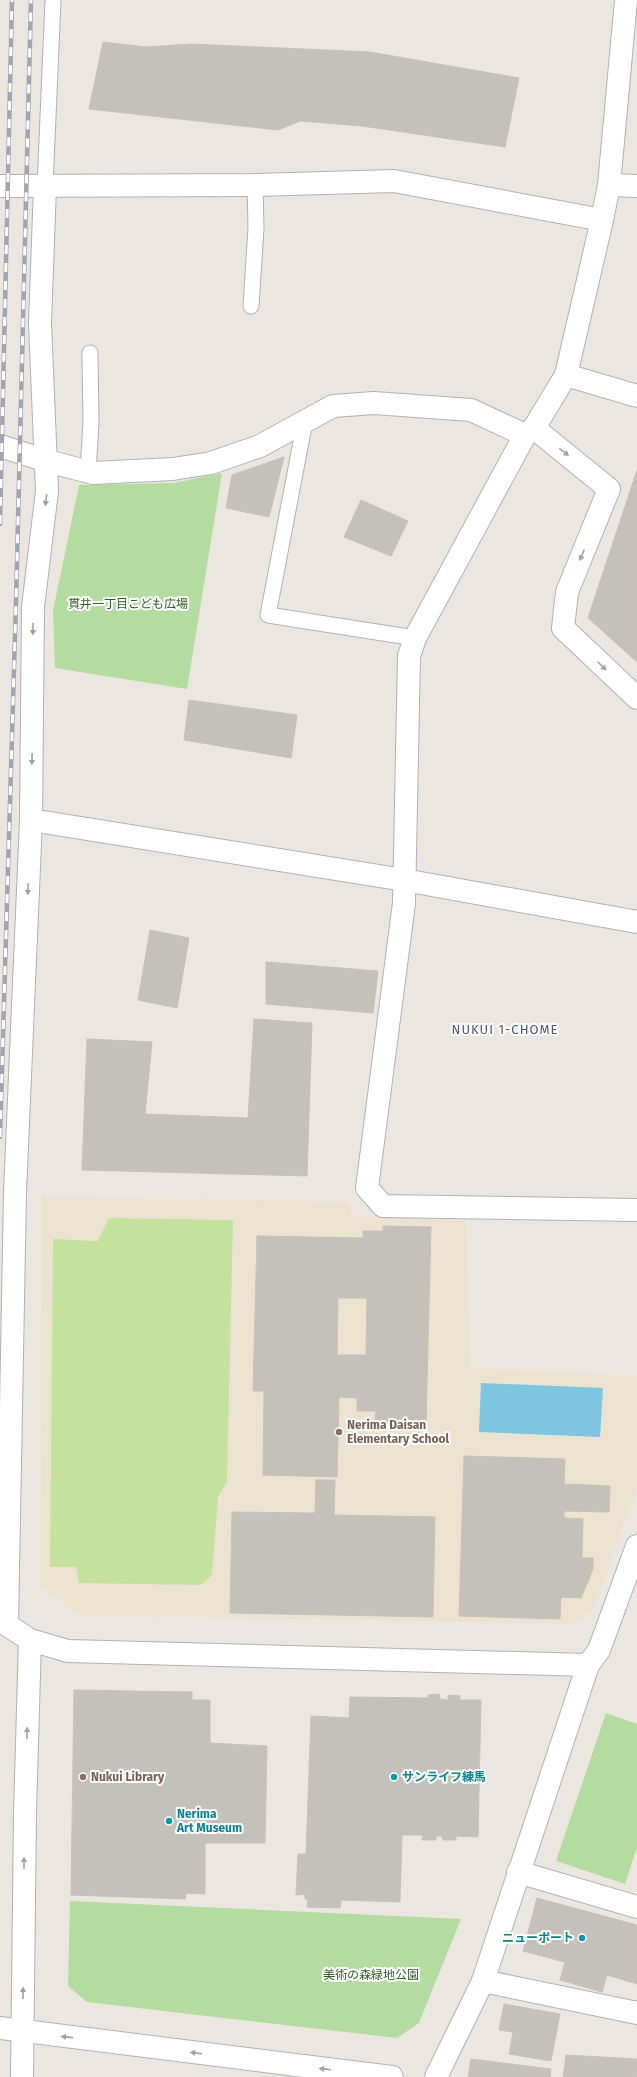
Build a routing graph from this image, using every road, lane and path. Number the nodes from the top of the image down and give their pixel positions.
1 (53, 0) edge
2 (626, 0) edge
3 (255, 185) junction
4 (609, 185) junction
5 (0, 186) edge
6 (637, 186) edge
7 (45, 187) junction
8 (602, 220) junction
9 (251, 306) dead end
10 (90, 353) dead end
11 (566, 375) junction
12 (637, 396) edge
13 (305, 421) junction
14 (529, 431) junction
15 (0, 446) edge
16 (46, 461) junction
17 (88, 472) junction
18 (415, 638) junction
19 (637, 698) edge
20 (31, 820) junction
21 (404, 880) junction
22 (637, 922) edge
23 (637, 1210) edge
24 (637, 1546) edge
25 (4, 1622) edge
26 (30, 1640) junction
27 (588, 1665) junction
28 (518, 1872) junction
29 (637, 1907) edge
30 (483, 1981) junction
31 (637, 2013) edge
32 (0, 2028) edge
33 (23, 2032) junction
34 (22, 2077) edge
35 (392, 2077) edge
36 (436, 2077) edge

1 - 7 lane
2 - 4 street
3 - 7 street
3 - 8 street
3 - 9 lane
4 - 6 street
4 - 8 street
5 - 7 street
7 - 16 street
8 - 11 street
10 - 17 lane
11 - 12 street
11 - 14 street
13 - 14 street
13 - 17 street
13 - 18 lane
14 - 18 street
14 -> 19 street
15 - 16 street
16 - 17 street
16 -> 20 street
18 - 21 street
20 - 21 street
20 -> 25 street
21 - 22 street
21 - 23 street
24 - 27 street
25 - 26 street
26 - 27 street
33 -> 26 street
27 - 28 street
28 - 29 street
28 - 30 street
30 - 31 street
30 - 36 street
32 - 33 street
33 - 34 street
35 -> 33 street

